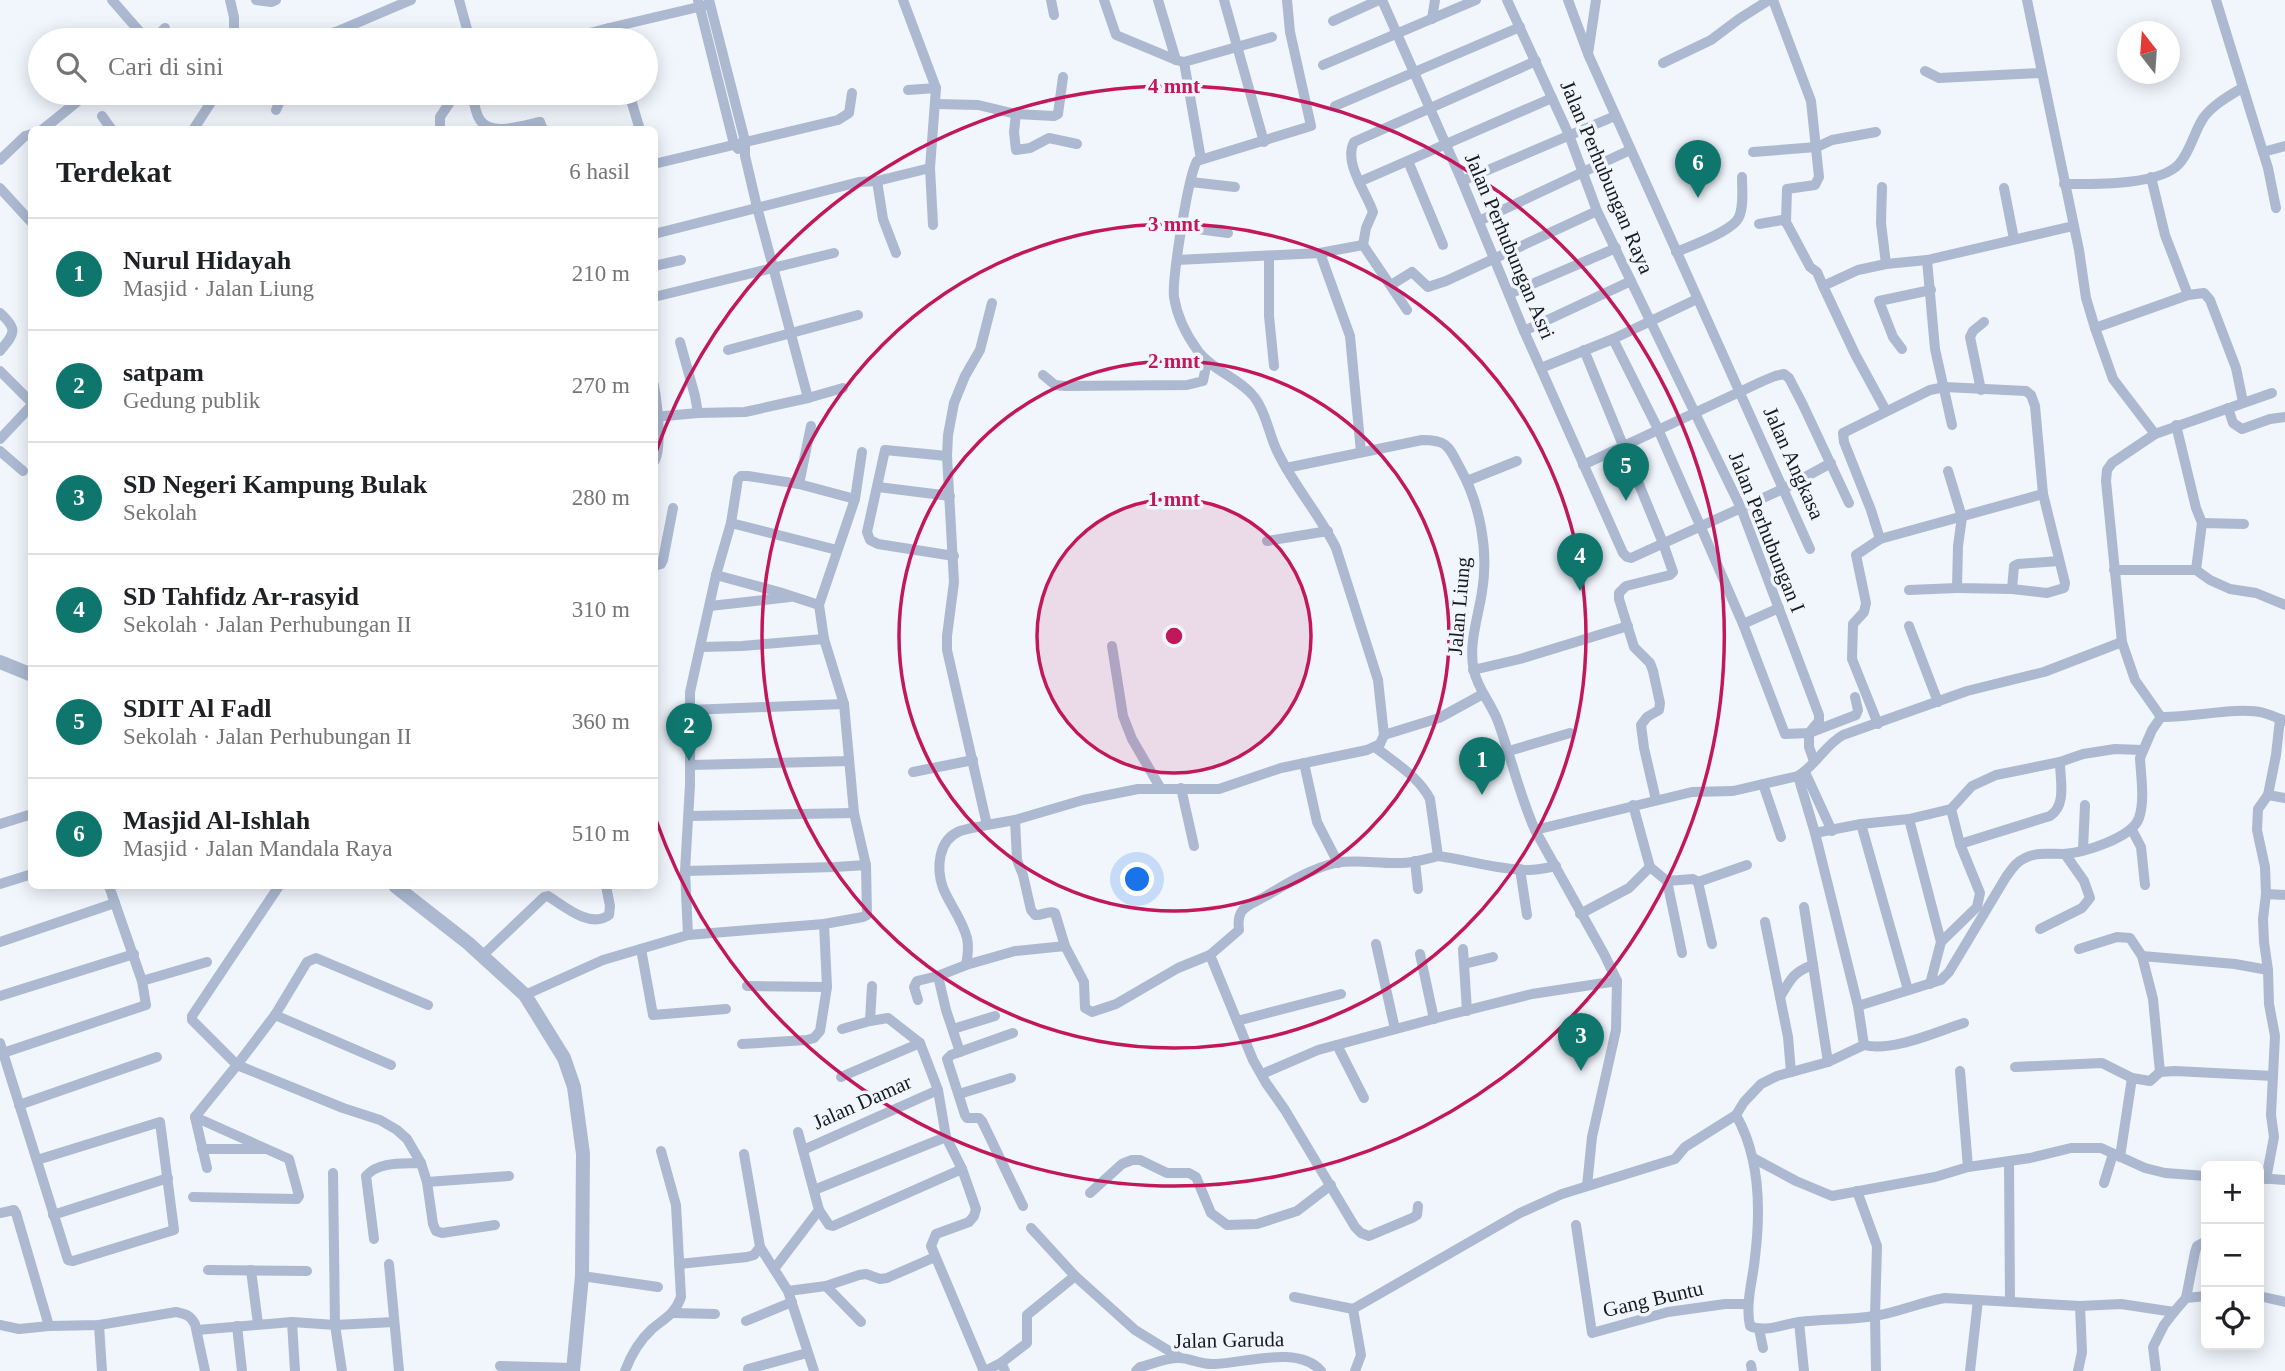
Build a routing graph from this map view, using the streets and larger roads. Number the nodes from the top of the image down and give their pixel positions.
1 (112, 0) edge
2 (254, 0) edge
3 (276, 0) edge
4 (411, 0) edge
5 (459, 0) edge
6 (903, 0) edge
7 (1051, 0) edge
8 (1104, 0) edge
9 (1158, 0) edge
10 (1224, 0) edge
11 (1287, 0) edge
12 (1380, 0) edge
13 (1435, 0) edge
14 (1476, 0) edge
15 (1507, 0) edge
16 (1568, 0) edge
17 (1596, 0) edge
18 (1771, 0) edge
19 (2027, 0) edge
20 (2216, 0) edge
21 (705, 3) edge
22 (231, 4) edge
23 (1054, 15) dead end
24 (1432, 19) junction
25 (1333, 21) dead end
26 (1520, 27) junction
27 (136, 28) edge
28 (232, 28) edge
29 (345, 28) edge
30 (467, 28) edge
31 (610, 28) edge
32 (1397, 35) junction
33 (1272, 37) dead end
34 (1239, 47) junction
35 (1588, 54) junction
36 (1180, 61) junction
37 (1536, 61) junction
38 (1663, 63) dead end
39 (1323, 65) dead end
40 (1925, 71) dead end
41 (1414, 73) junction
42 (2040, 74) junction
43 (1063, 77) dead end
44 (936, 88) junction
45 (2242, 88) junction
46 (908, 90) dead end
47 (852, 93) dead end
48 (1552, 98) junction
49 (936, 104) junction
50 (74, 105) edge
51 (209, 105) edge
52 (278, 105) edge
53 (448, 105) edge
54 (475, 105) edge
55 (633, 105) edge
56 (1335, 107) dead end
57 (1429, 109) junction
58 (276, 110) dead end
59 (1016, 114) junction
60 (102, 116) dead end
61 (1615, 116) junction
62 (47, 126) edge
63 (109, 126) edge
64 (196, 126) edge
65 (440, 126) edge
66 (485, 126) edge
67 (514, 126) edge
68 (542, 126) edge
69 (639, 126) edge
70 (1876, 132) dead end
71 (28, 135) edge
72 (1569, 135) junction
73 (740, 142) junction
74 (1264, 142) junction
75 (1077, 144) dead end
76 (1447, 145) junction
77 (2285, 146) edge
78 (1817, 147) junction
79 (1630, 150) junction
80 (1753, 152) dead end
81 (2263, 152) junction
82 (2, 153) edge
83 (1201, 159) junction
84 (1408, 161) junction
85 (658, 163) edge
86 (930, 168) junction
87 (1583, 171) junction
88 (1742, 177) dead end
89 (2151, 177) junction
90 (877, 181) junction
91 (1462, 181) junction
92 (1191, 182) junction
93 (1359, 182) junction
94 (2064, 184) junction
95 (1235, 187) dead end
96 (1882, 187) dead end
97 (0, 188) edge
98 (2004, 188) dead end
99 (757, 207) junction
100 (2276, 208) dead end
101 (1597, 211) junction
102 (28, 219) edge
103 (1479, 221) junction
104 (1786, 222) junction
105 (1759, 224) dead end
106 (933, 225) dead end
107 (2073, 226) junction
108 (1183, 227) junction
109 (658, 233) edge
110 (1228, 233) dead end
111 (2014, 239) junction
112 (1363, 245) junction
113 (1443, 245) dead end
114 (1616, 248) junction
115 (1676, 252) junction
116 (834, 253) dead end
117 (896, 253) dead end
118 (1320, 254) junction
119 (1269, 257) junction
120 (1494, 259) junction
121 (681, 260) dead end
122 (1177, 260) junction
123 (1927, 260) junction
124 (1886, 264) junction
125 (658, 265) edge
126 (774, 268) junction
127 (1631, 281) junction
128 (1391, 285) junction
129 (1823, 286) junction
130 (1931, 289) junction
131 (1509, 294) junction
132 (2189, 295) junction
133 (658, 296) edge
134 (1697, 299) junction
135 (992, 303) dead end
136 (1407, 310) dead end
137 (0, 313) edge
138 (858, 315) dead end
139 (1650, 322) junction
140 (1984, 322) dead end
141 (2095, 328) junction
142 (1524, 331) junction
143 (792, 334) junction
144 (1614, 339) junction
145 (680, 342) dead end
146 (728, 349) dead end
147 (1902, 349) dead end
148 (1584, 350) junction
149 (0, 351) edge
150 (1207, 361) junction
151 (1274, 366) dead end
152 (1541, 368) junction
153 (0, 371) edge
154 (1043, 375) dead end
155 (1945, 387) junction
156 (843, 388) dead end
157 (1981, 390) junction
158 (1741, 392) junction
159 (2272, 393) dead end
160 (808, 398) junction
161 (28, 400) edge
162 (2243, 402) junction
163 (28, 408) edge
164 (2228, 408) junction
165 (1886, 411) junction
166 (698, 413) junction
167 (1695, 413) junction
168 (658, 417) edge
169 (2285, 418) edge
170 (1952, 425) dead end
171 (2176, 425) junction
172 (811, 426) dead end
173 (1658, 429) junction
174 (2155, 434) junction
175 (0, 439) edge
176 (1622, 446) junction
177 (0, 452) edge
178 (862, 452) dead end
179 (1361, 452) junction
180 (947, 456) junction
181 (1517, 461) dead end
182 (1831, 463) junction
183 (1583, 465) junction
184 (1286, 468) junction
185 (23, 471) dead end
186 (1948, 471) dead end
187 (1468, 481) junction
188 (799, 484) junction
189 (878, 487) junction
190 (1785, 488) junction
191 (2043, 494) junction
192 (950, 496) junction
193 (855, 499) junction
194 (1849, 503) dead end
195 (673, 508) dead end
196 (1741, 508) junction
197 (1962, 517) junction
198 (731, 523) junction
199 (2202, 523) junction
200 (2244, 524) dead end
201 (1701, 525) junction
202 (1328, 531) junction
203 (1880, 538) junction
204 (1267, 541) dead end
205 (1663, 543) junction
206 (1810, 548) dead end
207 (837, 550) junction
208 (954, 556) junction
209 (2059, 561) junction
210 (658, 565) edge
211 (2196, 569) junction
212 (2114, 570) junction
213 (716, 575) junction
214 (1957, 588) junction
215 (2012, 589) junction
216 (1909, 590) dead end
217 (793, 597) junction
218 (819, 605) junction
219 (2285, 605) edge
220 (710, 606) junction
221 (1779, 608) junction
222 (1743, 624) junction
223 (1628, 626) junction
224 (1909, 626) dead end
225 (824, 639) junction
226 (2122, 642) junction
227 (1112, 646) dead end
228 (701, 647) junction
229 (0, 662) edge
230 (1474, 670) junction
231 (28, 673) edge
232 (1483, 694) junction
233 (1855, 697) dead end
234 (1938, 702) junction
235 (844, 704) junction
236 (689, 710) junction
237 (2161, 717) junction
238 (2283, 720) edge
239 (1878, 724) junction
240 (1570, 733) dead end
241 (1809, 733) junction
242 (1384, 735) junction
243 (1375, 747) junction
244 (2142, 750) junction
245 (1509, 751) junction
246 (972, 760) junction
247 (849, 761) junction
248 (1814, 761) junction
249 (2060, 762) junction
250 (1304, 763) junction
251 (691, 765) junction
252 (912, 772) dead end
253 (1802, 774) junction
254 (1763, 784) junction
255 (1181, 788) junction
256 (1161, 789) junction
257 (2268, 795) junction
258 (2285, 798) edge
259 (1656, 800) junction
260 (1633, 805) junction
261 (2085, 805) dead end
262 (1951, 808) junction
263 (854, 813) junction
264 (28, 815) edge
265 (689, 816) junction
266 (1909, 819) junction
267 (1015, 820) junction
268 (0, 824) edge
269 (1861, 824) junction
270 (987, 825) junction
271 (1535, 830) junction
272 (2132, 830) junction
273 (1832, 831) junction
274 (1815, 833) junction
275 (1781, 837) dead end
276 (1960, 844) junction
277 (1194, 846) dead end
278 (2083, 849) junction
279 (2064, 854) junction
280 (1438, 856) junction
281 (1415, 861) junction
282 (1338, 863) junction
283 (866, 865) junction
284 (1747, 865) dead end
285 (1556, 866) junction
286 (1650, 867) junction
287 (685, 870) junction
288 (1520, 870) junction
289 (28, 875) edge
290 (1667, 881) junction
291 (1698, 882) junction
292 (0, 884) edge
293 (2145, 885) dead end
294 (110, 889) edge
295 (277, 889) edge
296 (399, 889) edge
297 (607, 889) edge
298 (1418, 889) dead end
299 (2266, 894) junction
300 (2285, 895) edge
301 (115, 902) junction
302 (1804, 907) dead end
303 (1580, 914) junction
304 (1527, 915) dead end
305 (1765, 922) dead end
306 (824, 924) junction
307 (2040, 929) dead end
308 (688, 936) junction
309 (0, 942) edge
310 (1941, 942) junction
311 (1376, 944) dead end
312 (1712, 944) dead end
313 (1065, 946) junction
314 (641, 949) junction
315 (1463, 949) dead end
316 (2078, 949) dead end
317 (1682, 953) dead end
318 (134, 954) junction
319 (1420, 954) dead end
320 (1210, 955) junction
321 (482, 956) junction
322 (2142, 956) junction
323 (1493, 957) dead end
324 (207, 962) dead end
325 (1464, 964) junction
326 (966, 965) junction
327 (1813, 965) junction
328 (2268, 970) junction
329 (939, 976) junction
330 (142, 981) junction
331 (1617, 981) junction
332 (1930, 984) junction
333 (747, 986) dead end
334 (872, 986) dead end
335 (827, 987) junction
336 (1908, 990) junction
337 (1341, 994) dead end
338 (526, 995) junction
339 (0, 996) edge
340 (1780, 997) junction
341 (918, 1000) dead end
342 (428, 1006) dead end
343 (1858, 1006) junction
344 (726, 1009) dead end
345 (1467, 1011) junction
346 (275, 1014) junction
347 (995, 1016) dead end
348 (1434, 1019) junction
349 (870, 1021) junction
350 (1237, 1021) junction
351 (1964, 1023) dead end
352 (842, 1029) dead end
353 (953, 1029) junction
354 (1395, 1030) junction
355 (1013, 1033) dead end
356 (920, 1043) junction
357 (742, 1044) dead end
358 (1337, 1045) junction
359 (1864, 1045) junction
360 (2, 1048) edge
361 (960, 1052) junction
362 (157, 1057) dead end
363 (1828, 1062) junction
364 (237, 1065) junction
365 (391, 1065) dead end
366 (2015, 1067) dead end
367 (1960, 1071) dead end
368 (1791, 1072) junction
369 (2160, 1072) junction
370 (1262, 1074) junction
371 (2273, 1076) junction
372 (841, 1077) dead end
373 (1011, 1078) dead end
374 (2132, 1078) junction
375 (938, 1090) junction
376 (959, 1094) junction
377 (1364, 1098) dead end
378 (19, 1105) junction
379 (1736, 1115) junction
380 (195, 1116) junction
381 (798, 1132) dead end
382 (946, 1137) junction
383 (2279, 1138) edge
384 (202, 1149) junction
385 (270, 1149) junction
386 (803, 1150) junction
387 (661, 1151) dead end
388 (744, 1154) dead end
389 (2117, 1155) junction
390 (1753, 1158) junction
391 (37, 1160) junction
392 (2009, 1162) junction
393 (421, 1163) junction
394 (1968, 1167) junction
395 (207, 1168) dead end
396 (962, 1169) junction
397 (333, 1173) dead end
398 (2264, 1173) edge
399 (509, 1176) dead end
400 (2201, 1176) edge
401 (168, 1178) junction
402 (2264, 1178) edge
403 (2285, 1180) edge
404 (427, 1182) junction
405 (2104, 1183) dead end
406 (1331, 1185) junction
407 (1587, 1186) junction
408 (814, 1190) junction
409 (1857, 1191) junction
410 (1090, 1193) dead end
411 (193, 1197) dead end
412 (1023, 1206) dead end
413 (1418, 1206) dead end
414 (819, 1210) junction
415 (0, 1213) edge
416 (53, 1215) junction
417 (495, 1225) dead end
418 (1576, 1225) dead end
419 (1031, 1228) dead end
420 (374, 1240) dead end
421 (2201, 1244) edge
422 (760, 1247) junction
423 (935, 1257) junction
424 (389, 1264) dead end
425 (679, 1264) junction
426 (774, 1269) junction
427 (208, 1270) dead end
428 (251, 1270) junction
429 (307, 1271) dead end
430 (586, 1276) junction
431 (1075, 1276) junction
432 (826, 1286) junction
433 (658, 1287) dead end
434 (790, 1296) junction
435 (2201, 1296) edge
436 (1294, 1297) dead end
437 (2264, 1297) edge
438 (2186, 1298) junction
439 (1978, 1300) junction
440 (2010, 1301) junction
441 (2285, 1302) edge
442 (1748, 1304) junction
443 (2080, 1306) junction
444 (1353, 1309) junction
445 (2174, 1312) junction
446 (673, 1313) junction
447 (715, 1314) dead end
448 (1875, 1316) junction
449 (746, 1321) dead end
450 (292, 1322) junction
451 (394, 1322) junction
452 (861, 1322) dead end
453 (1799, 1322) junction
454 (258, 1324) junction
455 (0, 1325) edge
456 (99, 1325) junction
457 (335, 1325) junction
458 (49, 1326) junction
459 (237, 1326) junction
460 (1759, 1329) junction
461 (197, 1330) junction
462 (1763, 1348) dead end
463 (807, 1353) junction
464 (1179, 1357) junction
465 (500, 1366) dead end
466 (1003, 1367) edge
467 (573, 1369) edge
468 (748, 1369) dead end
469 (102, 1371) edge
470 (205, 1371) edge
471 (242, 1371) edge
472 (295, 1371) edge
473 (342, 1371) edge
474 (399, 1371) edge
475 (625, 1371) edge
476 (814, 1371) edge
477 (1136, 1371) edge
478 (1321, 1371) edge
479 (1356, 1371) edge
480 (1804, 1371) edge
481 (1876, 1371) edge
482 (1970, 1371) edge
483 (2078, 1371) edge
484 (2156, 1371) edge

1 - 27 street
2 - 3 street
2 - 22 street
4 - 29 street
5 - 30 street
6 - 44 street
7 - 23 street
8 - 36 street
9 - 36 street
10 - 34 street
11 - 74 street
12 - 25 street
12 - 32 street, Jalan Perhubungan Asri
13 - 24 street
14 - 24 street
15 - 26 street, Jalan Perhubungan Raya
16 - 35 street, Jalan Angkasa
17 - 35 street
18 - 38 street
18 - 78 street
19 - 42 street
20 - 45 street
21 - 31 street
21 - 73 street
22 - 28 street
24 - 32 street
26 - 37 street, Jalan Perhubungan Raya
26 - 41 street
32 - 39 street
32 - 41 street, Jalan Perhubungan Asri
33 - 34 street
34 - 36 street
34 - 74 street
35 - 61 street, Jalan Angkasa
36 - 83 street
37 - 48 street, Jalan Perhubungan Raya
37 - 57 street
40 - 42 street
41 - 56 street
41 - 57 street, Jalan Perhubungan Asri
42 - 94 street
43 - 59 street
44 - 46 street
44 - 49 street
45 - 81 street
45 - 89 street
47 - 73 street
48 - 72 street, Jalan Perhubungan Raya
48 - 76 street
49 - 59 street
49 - 86 street
50 - 62 street
51 - 64 street
52 - 58 street
53 - 65 street
54 - 66 street
55 - 69 street
57 - 76 street, Jalan Perhubungan Asri
57 - 93 street
59 - 75 street
60 - 63 street
61 - 72 street
61 - 79 street, Jalan Angkasa
67 - 68 street
70 - 78 street
71 - 82 street
72 - 87 street, Jalan Perhubungan Raya
72 - 91 street
73 - 85 street
73 - 99 street
74 - 83 street
76 - 84 street
76 - 91 street, Jalan Perhubungan Asri
77 - 81 street
78 - 80 street
78 - 104 street
79 - 87 street
79 - 115 street, Jalan Angkasa
81 - 100 street
83 - 92 street
84 - 93 street
84 - 113 street
86 - 90 street
86 - 106 street
87 - 101 street, Jalan Perhubungan Raya
87 - 103 street
88 - 115 street
89 - 94 street
89 - 132 street
90 - 99 street
90 - 117 street
91 - 103 street, Jalan Perhubungan Asri
92 - 95 street
92 - 108 street
93 - 112 street
94 - 107 street
96 - 124 street
97 - 102 street
98 - 111 street
99 - 109 street
99 - 126 street
101 - 114 street, Jalan Perhubungan Raya
101 - 120 street
103 - 120 street, Jalan Perhubungan Asri
104 - 105 street
104 - 129 street
107 - 111 street
107 - 141 street
108 - 110 street
108 - 122 street
111 - 123 street
112 - 118 street
112 - 128 street
114 - 127 street, Jalan Perhubungan Raya
114 - 131 street
115 - 134 street, Jalan Angkasa
116 - 126 street
118 - 119 street
118 - 179 street
119 - 122 street
119 - 151 street
120 - 128 street
120 - 131 street, Jalan Perhubungan Asri
121 - 125 street
122 - 150 street
123 - 124 street
123 - 130 street
124 - 129 street
126 - 133 street
126 - 143 street
127 - 139 street, Jalan Perhubungan Raya
127 - 142 street
128 - 136 street
129 - 165 street
130 - 147 street
130 - 155 street
131 - 142 street, Jalan Perhubungan Asri
132 - 141 street
132 - 162 street
134 - 139 street
134 - 158 street, Jalan Angkasa
135 - 180 street
137 - 149 street
138 - 143 street
139 - 144 street, Jalan Perhubungan Asri
139 - 167 street, Jalan Perhubungan I
140 - 157 street
141 - 174 street
142 - 152 street, Jalan Perhubungan Asri
143 - 146 street
143 - 160 street
144 - 148 street, Jalan Perhubungan Asri
144 - 173 street
145 - 166 street
148 - 152 street, Jalan Perhubungan Asri
148 - 176 street
150 - 154 street
150 - 184 street
152 - 183 street
153 - 161 street
155 - 157 street
155 - 165 street
155 - 170 street
156 - 160 street
157 - 191 street
158 - 167 street
158 - 182 street
158 - 190 street, Jalan Angkasa
159 - 162 street
160 - 166 street
162 - 164 street
163 - 175 street
164 - 169 street
164 - 171 street
165 - 203 street
166 - 168 street
167 - 173 street
167 - 196 street, Jalan Perhubungan I
171 - 174 street
171 - 199 street
172 - 188 street
173 - 176 street
173 - 201 street
174 - 212 street
176 - 183 street
176 - 205 street
177 - 185 street
178 - 193 street
179 - 184 street, Jalan Liung
179 - 187 street, Jalan Liung
180 - 189 street
180 - 192 street
181 - 187 street
182 - 190 street
182 - 194 street
183 - 205 street
184 - 202 street
186 - 197 street
187 - 230 street, Jalan Liung
188 - 193 street
188 - 198 street
189 - 192 street
189 - 208 street
190 - 196 street
190 - 206 street, Jalan Angkasa
191 - 197 street
191 - 209 street
192 - 208 street
193 - 207 street
195 - 210 street
196 - 201 street
196 - 221 street, Jalan Perhubungan I
197 - 203 street
197 - 214 street
198 - 207 street
198 - 213 street
199 - 200 street
199 - 211 street
201 - 205 street
201 - 222 street
202 - 204 street
202 - 242 street
203 - 239 street
205 - 223 street
207 - 218 street
208 - 246 street
209 - 215 street
209 - 215 street
211 - 212 street
211 - 219 street
212 - 226 street
213 - 217 street
213 - 220 street
214 - 215 street
214 - 216 street
217 - 218 street
217 - 220 street
218 - 225 street
220 - 228 street
221 - 222 street
221 - 241 street, Jalan Perhubungan I
222 - 241 street
223 - 230 street
223 - 259 street
224 - 234 street
225 - 228 street
225 - 235 street
226 - 234 street
226 - 237 street
227 - 256 street
228 - 236 street
229 - 231 street
230 - 232 street, Jalan Liung
232 - 242 street
232 - 245 street, Jalan Liung
233 - 241 street
234 - 239 street
235 - 236 street
235 - 247 street
236 - 251 street
237 - 238 street
237 - 244 street
238 - 257 street
239 - 248 street
240 - 245 street
241 - 248 street, Jalan Perhubungan I
242 - 243 street
243 - 250 street
243 - 280 street
244 - 249 street
244 - 272 street
245 - 271 street, Jalan Liung
246 - 252 street
246 - 270 street
247 - 251 street
247 - 263 street
248 - 253 street
249 - 262 street
249 - 276 street
250 - 255 street
250 - 282 street
251 - 265 street
253 - 254 street
253 - 273 street
253 - 274 street
254 - 259 street
254 - 275 street
255 - 256 street
255 - 277 street
256 - 267 street
257 - 258 street
257 - 299 street
259 - 260 street
260 - 271 street
260 - 286 street
261 - 278 street
262 - 266 street
262 - 276 street
263 - 265 street
263 - 283 street
264 - 268 street
265 - 287 street
266 - 269 street
266 - 310 street
267 - 270 street
267 - 313 street
269 - 273 street
269 - 336 street
270 - 326 street
271 - 285 street, Jalan Liung
272 - 278 street
272 - 293 street
273 - 274 street
274 - 343 street
276 - 310 street
278 - 279 street
279 - 307 street
279 - 332 street
280 - 281 street
280 - 288 street
281 - 282 street
281 - 298 street
282 - 320 street
283 - 287 street
283 - 306 street
284 - 291 street
285 - 288 street
285 - 303 street, Jalan Liung
286 - 290 street
286 - 303 street
287 - 308 street
288 - 304 street
289 - 292 street
290 - 291 street
290 - 317 street
291 - 312 street
294 - 301 street
295 - 364 street
296 - 321 street
297 - 321 street
299 - 300 street
299 - 328 street
301 - 309 street
301 - 318 street
302 - 327 street
303 - 331 street, Jalan Liung
305 - 340 street
306 - 308 street
306 - 335 street
308 - 314 street
310 - 332 street
311 - 354 street
313 - 320 street
313 - 326 street
314 - 338 street
314 - 344 street
315 - 325 street
316 - 322 street
318 - 330 street
318 - 339 street
319 - 348 street
320 - 350 street
321 - 338 street
322 - 328 street
322 - 369 street
323 - 325 street
324 - 330 street
325 - 345 street
326 - 329 street
327 - 340 street
327 - 363 street
328 - 371 street
329 - 341 street
329 - 353 street
330 - 360 street
331 - 345 street
331 - 407 street
332 - 336 street
333 - 335 street
334 - 349 street
335 - 357 street
336 - 343 street
337 - 350 street
338 - 430 street
340 - 368 street
342 - 346 street
343 - 359 street
345 - 348 street
346 - 364 street
346 - 365 street
347 - 353 street
348 - 354 street
349 - 352 street
349 - 356 street
350 - 370 street
351 - 359 street
353 - 361 street
354 - 358 street
355 - 361 street
356 - 372 street
356 - 375 street
358 - 370 street
358 - 377 street
359 - 363 street
360 - 378 street
361 - 376 street
362 - 378 street
363 - 368 street
364 - 380 street
364 - 393 street
366 - 374 street
367 - 394 street
368 - 379 street
369 - 371 street
369 - 374 street
370 - 406 street
371 - 383 street
373 - 376 street
374 - 389 street
375 - 382 street
375 - 386 street, Jalan Damar
376 - 412 street
378 - 391 street
379 - 390 street
379 - 407 street
380 - 384 street
380 - 385 street
381 - 386 street
382 - 396 street
382 - 408 street
383 - 398 street
384 - 385 street
384 - 395 street
385 - 411 street
386 - 408 street
387 - 425 street
388 - 422 street
389 - 392 street
389 - 400 street
389 - 405 street
390 - 409 street
390 - 442 street
391 - 401 street
391 - 416 street
392 - 394 street
392 - 440 street
393 - 404 street
393 - 420 street
394 - 409 street
396 - 414 street
396 - 423 street
397 - 457 street
399 - 404 street
401 - 416 street
401 - 416 street
402 - 403 street
404 - 417 street
406 - 410 street
406 - 413 street
407 - 444 street
408 - 414 street
409 - 448 street
414 - 426 street
415 - 458 street
418 - 442 street, Gang Buntu
419 - 431 street
421 - 438 street
422 - 425 street
422 - 426 street
423 - 432 street
423 - 466 street
424 - 451 street
425 - 446 street
426 - 434 street
427 - 428 street
428 - 429 street
428 - 454 street
430 - 433 street
430 - 467 street
431 - 464 street
431 - 466 street
432 - 434 street
432 - 452 street
434 - 449 street
434 - 463 street
435 - 438 street
436 - 444 street
437 - 441 street
438 - 445 street
439 - 440 street
439 - 448 street
439 - 482 street
440 - 443 street
442 - 460 street
443 - 445 street
443 - 483 street
444 - 479 street
445 - 484 street
446 - 447 street
446 - 475 street
448 - 453 street
448 - 481 street
450 - 454 street
450 - 457 street
450 - 472 street
451 - 457 street
451 - 474 street
453 - 460 street
453 - 480 street
454 - 459 street
455 - 458 street
456 - 458 street
456 - 461 street
456 - 469 street
457 - 473 street
459 - 461 street
459 - 471 street
460 - 462 street
461 - 470 street
463 - 468 street
463 - 476 street
464 - 477 street, Jalan Garuda
464 - 478 street, Jalan Garuda
465 - 467 street

